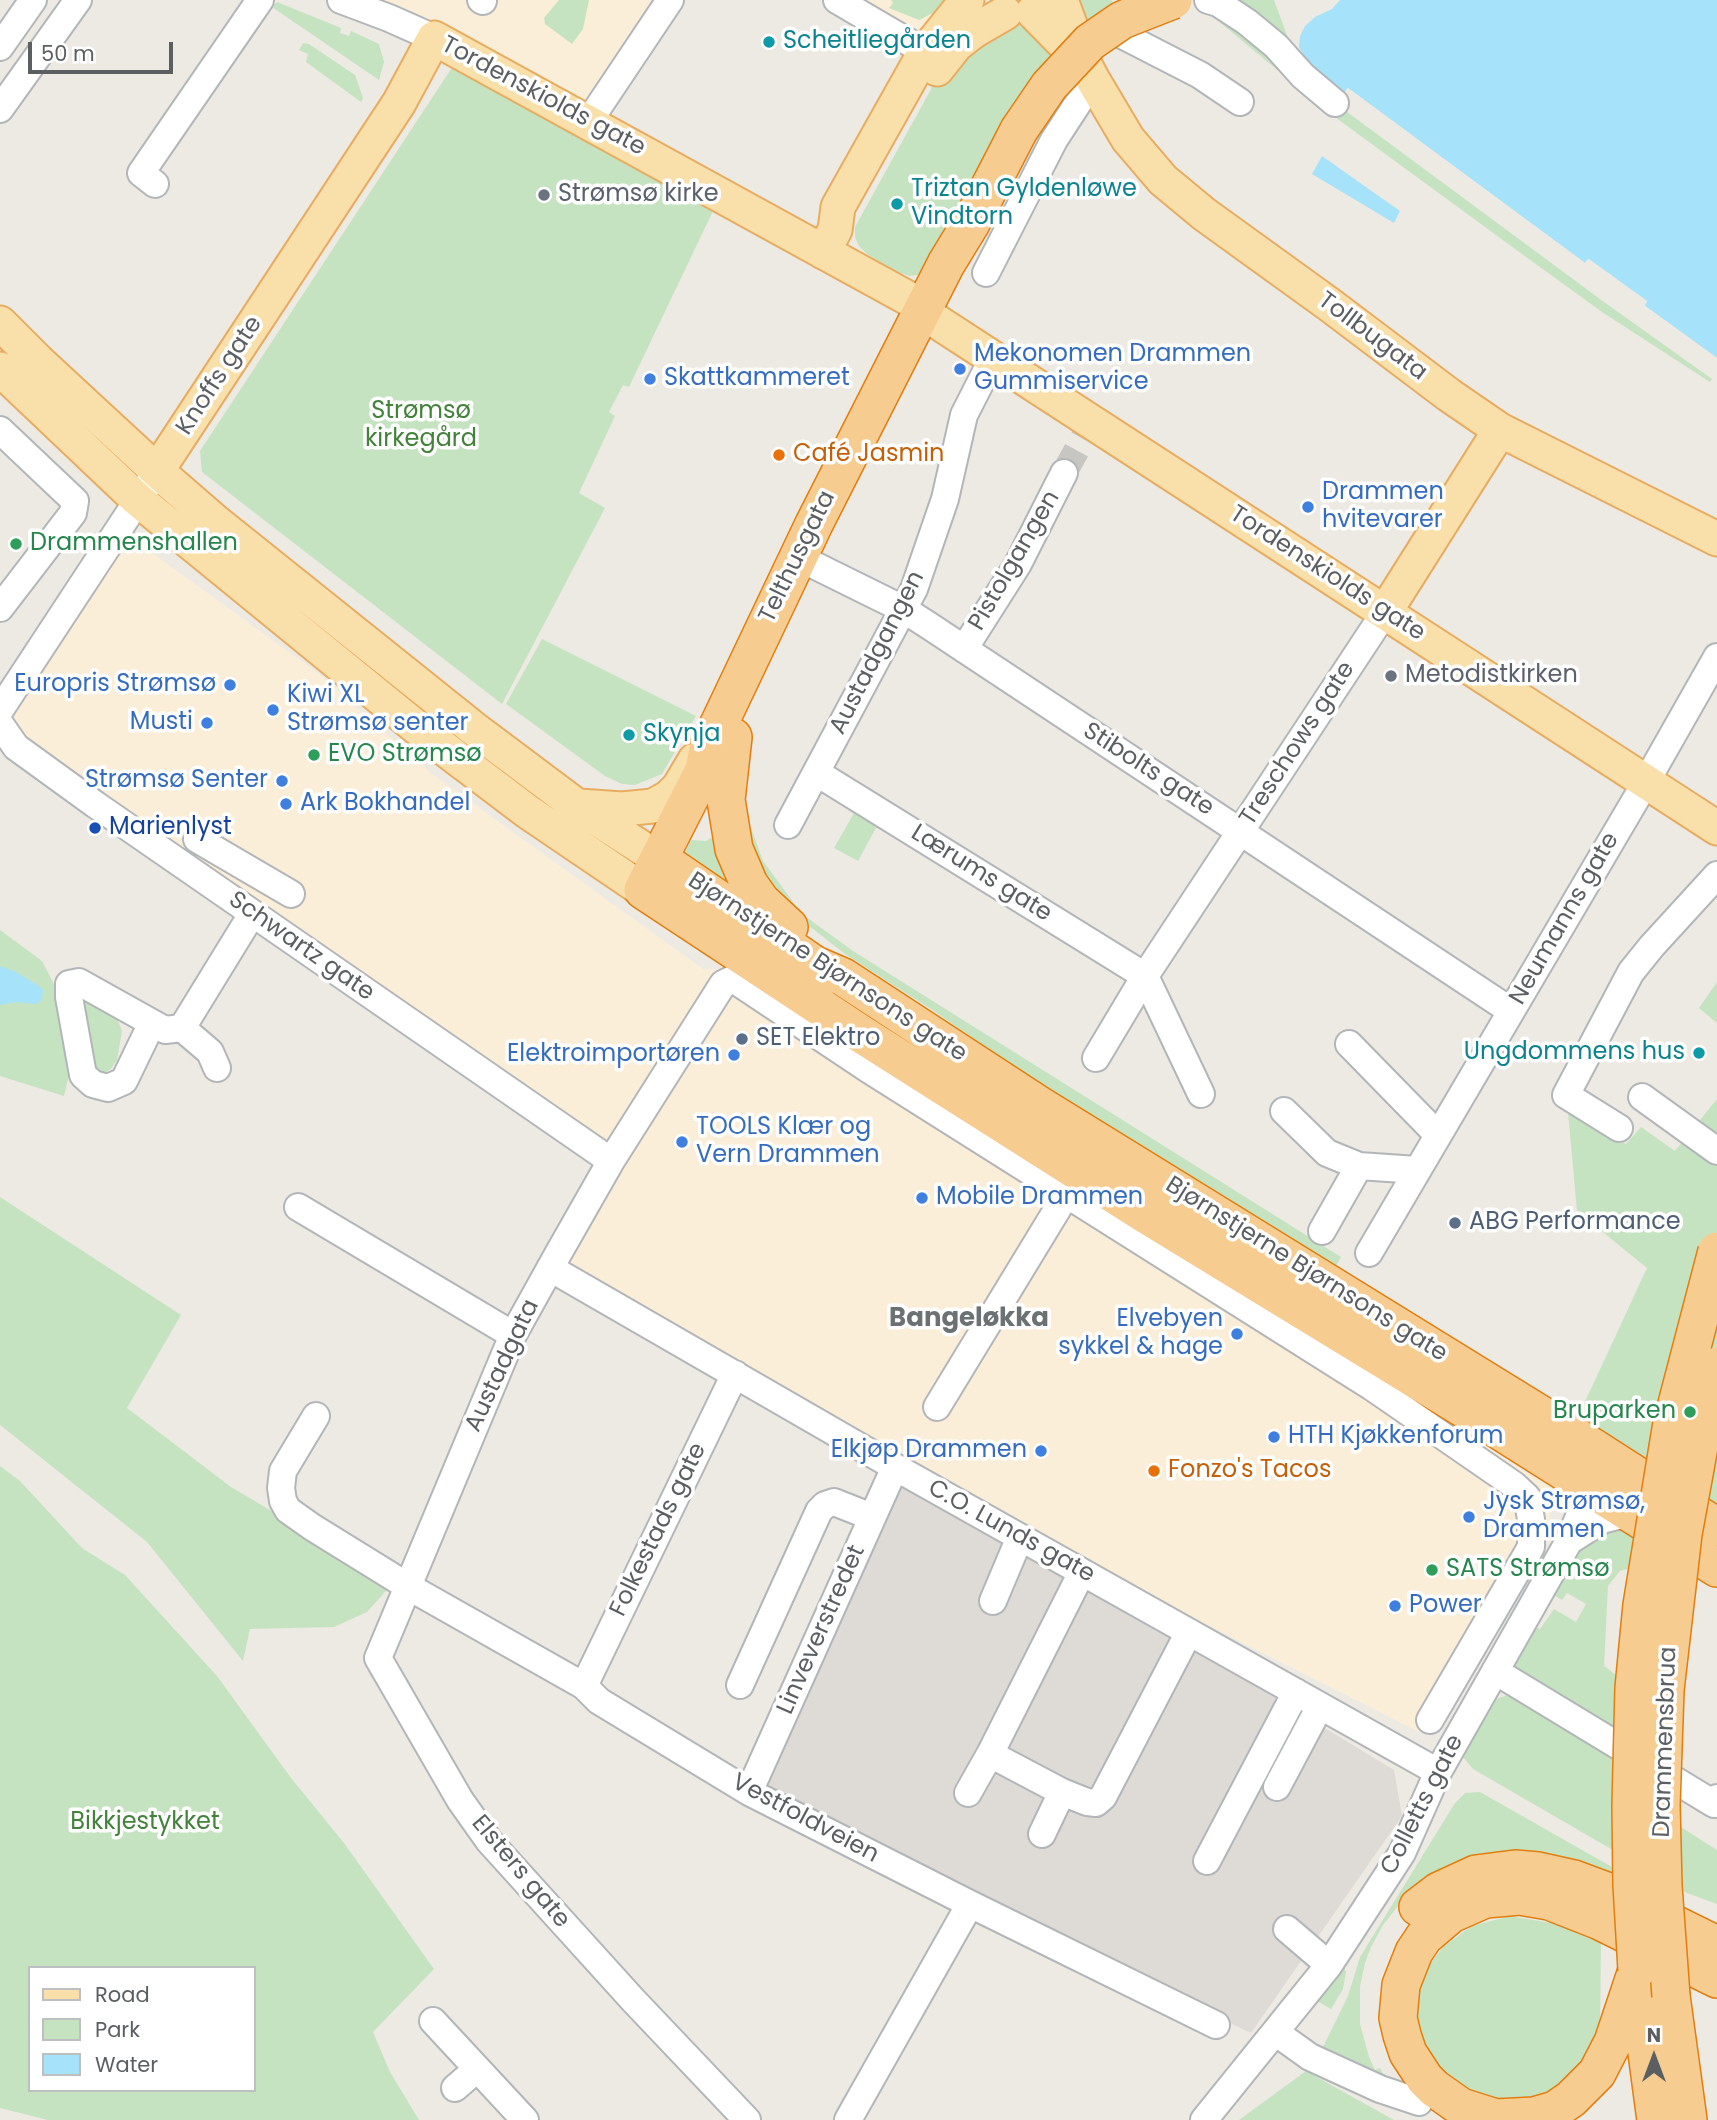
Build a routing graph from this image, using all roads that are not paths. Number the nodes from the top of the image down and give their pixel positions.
1 (33, 0) edge
2 (78, 0) edge
3 (260, 0) edge
4 (670, 0) edge
5 (837, 0) edge
6 (967, 0) edge
7 (1173, 0) edge
8 (1189, 0) edge
9 (349, 1) edge
10 (1223, 1) edge
11 (1027, 5) edge
12 (1124, 36) junction
13 (434, 38) junction
14 (0, 47) edge
15 (933, 57) junction
16 (1089, 72) junction
17 (1240, 102) dead end
18 (1335, 103) dead end
19 (0, 109) edge
20 (589, 121) junction
21 (155, 184) dead end
22 (829, 241) junction
23 (986, 273) dead end
24 (930, 314) junction
25 (0, 323) edge
26 (993, 358) junction
27 (0, 369) edge
28 (0, 430) edge
29 (1500, 430) junction
30 (157, 471) junction
31 (1065, 473) tunnel mouth
32 (137, 499) junction
33 (1717, 539) edge
34 (812, 564) junction
35 (0, 608) edge
36 (903, 610) junction
37 (1385, 612) junction
38 (964, 649) junction
39 (1717, 657) edge
40 (0, 710) edge
41 (0, 724) edge
42 (721, 741) junction
43 (817, 773) junction
44 (1646, 782) junction
45 (578, 806) junction
46 (788, 825) dead end
47 (1717, 828) edge
48 (1241, 832) junction
49 (197, 839) dead end
50 (657, 871) junction
51 (1717, 875) edge
52 (290, 894) dead end
53 (253, 914) junction
54 (750, 975) junction
55 (1145, 976) junction
56 (843, 977) junction
57 (1511, 1012) junction
58 (152, 1023) dead end
59 (183, 1028) junction
60 (1349, 1044) dead end
61 (1096, 1058) dead end
62 (217, 1068) dead end
63 (1202, 1094) dead end
64 (1642, 1097) dead end
65 (1284, 1111) dead end
66 (1619, 1128) dead end
67 (1438, 1135) junction
68 (1717, 1151) edge
69 (611, 1161) junction
70 (1359, 1166) junction
71 (1417, 1170) junction
72 (1066, 1195) junction
73 (298, 1207) dead end
74 (1322, 1231) dead end
75 (1717, 1251) edge
76 (1369, 1253) dead end
77 (550, 1268) junction
78 (513, 1335) junction
79 (1717, 1366) edge
80 (735, 1374) junction
81 (937, 1407) dead end
82 (316, 1416) dead end
83 (895, 1467) junction
84 (1602, 1475) junction
85 (1629, 1514) junction
86 (872, 1517) junction
87 (1717, 1527) edge
88 (1020, 1537) junction
89 (1569, 1541) junction
90 (1717, 1568) edge
91 (1082, 1572) junction
92 (409, 1587) junction
93 (993, 1601) dead end
94 (1189, 1632) junction
95 (1495, 1671) junction
96 (740, 1685) dead end
97 (584, 1686) junction
98 (1296, 1692) junction
99 (1320, 1706) junction
100 (1430, 1720) dead end
101 (990, 1754) junction
102 (1438, 1772) junction
103 (1277, 1787) dead end
104 (749, 1792) junction
105 (1062, 1792) junction
106 (968, 1793) dead end
107 (1717, 1798) edge
108 (1042, 1834) dead end
109 (1207, 1861) dead end
110 (970, 1905) junction
111 (1287, 1929) dead end
112 (1329, 1965) junction
113 (1711, 1973) edge
114 (1635, 1984) junction
115 (433, 2021) dead end
116 (1216, 2025) dead end
117 (1275, 2032) junction
118 (477, 2069) junction
119 (455, 2088) dead end
120 (1448, 2112) edge
121 (525, 2120) edge
122 (747, 2120) edge
123 (848, 2120) edge
124 (1204, 2120) edge
125 (1656, 2120) edge
126 (1688, 2120) edge

1 - 14 street
2 - 19 street
3 - 21 street
4 - 20 street
5 - 15 street
6 - 15 main road
7 - 24 highway, Telthusgata, bridge
8 - 12 street
9 - 13 street, Tordenskiolds gate
10 - 18 street
11 - 15 main road
11 - 16 main road, Tollbugata
12 - 16 street
12 - 17 street
13 - 20 main road, Tordenskiolds gate
13 - 30 main road, Knoffs gate
15 - 22 main road
16 - 23 street
16 - 29 main road, Tollbugata
20 - 22 main road, Tordenskiolds gate
22 - 24 main road, Tordenskiolds gate
24 - 26 main road, Tordenskiolds gate
24 - 34 highway, Telthusgata
24 - 42 highway, Telthusgata
25 - 30 main road, Bjørnstjerne Bjørnsons gate
26 - 36 street, Austadgangen
26 - 37 main road, Tordenskiolds gate
27 - 32 main road, Bjørnstjerne Bjørnsons gate
28 - 35 street
29 - 33 main road, Tollbugata
29 - 37 main road, Treschows gate
30 - 32 street, Knoffs gate
30 - 45 main road, Bjørnstjerne Bjørnsons gate
31 - 38 street, Pistolgangen
32 - 40 street, Knoffs gate
32 - 50 main road, Bjørnstjerne Bjørnsons gate
34 - 36 street, Stibolts gate
34 - 42 highway, Telthusgata
36 - 38 street, Stibolts gate
36 - 43 street, Austadgangen
37 - 44 main road, Tordenskiolds gate
37 - 48 street, Treschows gate
38 - 48 street, Stibolts gate
39 - 44 street, Neumanns gate
41 - 53 street, Schwartz gate
42 - 45 main road, Telthusgata
42 - 50 highway, Telthusgata
42 - 56 highway, Telthusgata
43 - 46 street, Austadgangen
43 - 55 street, Lærums gate
44 - 47 main road, Tordenskiolds gate
44 - 57 street, Neumanns gate
45 - 50 main road, Bjørnstjerne Bjørnsons gate
48 - 55 street, Treschows gate
48 - 57 street, Stibolts gate
49 - 52 street
50 - 54 highway, Bjørnstjerne Bjørnsons gate
50 - 56 highway, Bjørnstjerne Bjørnsons gate
51 - 66 street
53 - 59 street
53 - 69 street, Schwartz gate
54 - 69 street, Austadgata
54 - 72 street
54 - 84 highway, Bjørnstjerne Bjørnsons gate
55 - 61 street, Treschows gate
55 - 63 street
56 - 84 highway, Bjørnstjerne Bjørnsons gate
57 - 67 street, Neumanns gate
58 - 59 street
59 - 62 street
60 - 67 street
64 - 68 street
65 - 70 street
67 - 71 street, Neumanns gate
69 - 77 street, Austadgata
70 - 71 street
70 - 74 street
71 - 76 street, Neumanns gate
72 - 81 street
72 - 100 street
73 - 78 street
75 - 114 highway, Drammensbrua, bridge
77 - 78 street, Austadgata
77 - 80 street, C.O. Lunds gate
78 - 92 street, Austadgata
79 - 126 highway, Drammensbrua, bridge
80 - 83 street, C.O. Lunds gate
80 - 97 street, Folkestads gate
82 - 92 street
83 - 86 street, Linveverstredet
83 - 88 street, C.O. Lunds gate
84 - 85 highway, Bjørnstjerne Bjørnsons gate
84 - 87 highway, Bjørnstjerne Bjørnsons gate
84 - 89 street, Colletts gate
85 - 89 street, Colletts gate
85 - 90 highway, Bjørnstjerne Bjørnsons gate
86 - 96 street
86 - 104 street, Linveverstredet
88 - 91 street, C.O. Lunds gate
88 - 93 street
89 - 95 street, Colletts gate
91 - 94 street, C.O. Lunds gate
91 - 101 street
92 - 97 street, Vestfoldveien
92 - 122 street, Elsters gate
94 - 98 street, C.O. Lunds gate
94 - 105 street
95 - 102 street, Colletts gate
95 - 107 street
97 - 104 street, Vestfoldveien
98 - 99 street, C.O. Lunds gate
98 - 109 street
99 - 102 street, C.O. Lunds gate
99 - 103 street
101 - 105 street
101 - 106 street
102 - 112 street, Colletts gate
104 - 110 street, Vestfoldveien
105 - 108 street
110 - 116 street, Vestfoldveien
110 - 123 street
111 - 112 street
112 - 117 street, Colletts gate
113 - 120 highway
114 - 120 highway
114 - 125 highway, Drammensbrua
115 - 118 street
117 - 120 street
117 - 124 street, Colletts gate
118 - 119 street
118 - 121 street

